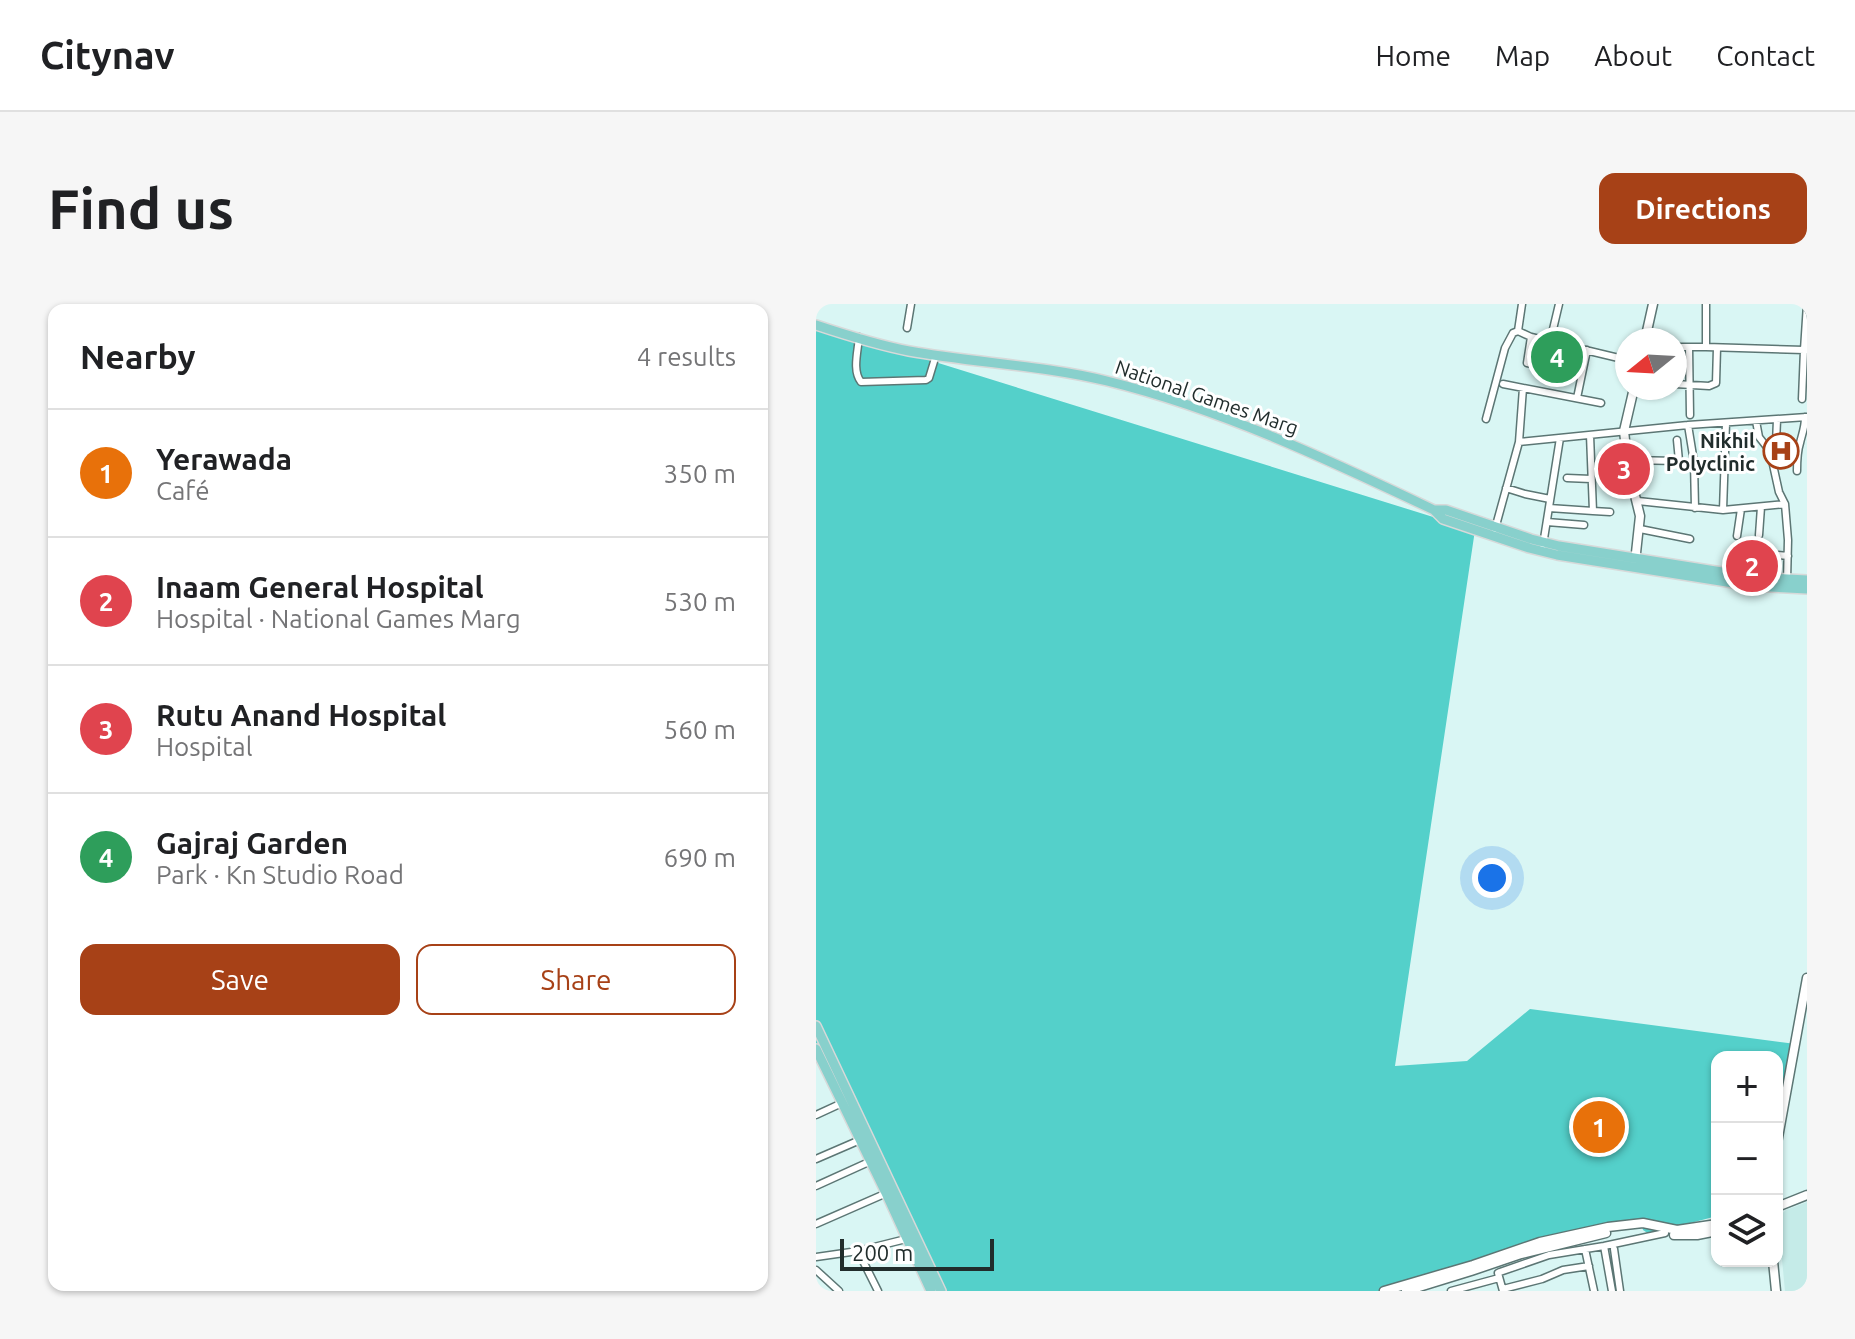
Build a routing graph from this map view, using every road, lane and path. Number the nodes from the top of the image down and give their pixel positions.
1 (911, 304) edge
2 (1522, 304) edge
3 (1559, 304) edge
4 (1653, 304) edge
5 (1706, 304) edge
6 (1807, 304) edge
7 (816, 325) edge
8 (907, 328) dead end
9 (1648, 328) edge
10 (1518, 331) junction
11 (859, 337) junction
12 (1531, 337) junction
13 (1550, 342) junction
14 (1689, 347) joint
15 (1706, 347) junction
16 (1717, 348) junction
17 (1587, 350) junction
18 (1806, 350) edge
19 (936, 355) junction
20 (1615, 357) edge
21 (1582, 373) junction
22 (1503, 384) dead end
23 (1804, 384) edge
24 (1689, 385) junction
25 (1523, 388) junction
26 (1577, 398) junction
27 (1802, 399) dead end
28 (1631, 400) edge
29 (1601, 403) dead end
30 (1690, 415) dead end
31 (1806, 417) edge
32 (1486, 419) dead end
33 (1777, 420) junction
34 (1756, 421) junction
35 (1726, 423) junction
36 (1688, 425) junction
37 (1624, 431) junction
38 (1590, 435) junction
39 (1560, 438) junction
40 (1677, 440) dead end
41 (1519, 442) junction
42 (1770, 451) junction
43 (1679, 456) junction
44 (1694, 457) junction
45 (1627, 460) junction
46 (1797, 471) dead end
47 (1567, 478) dead end
48 (1591, 479) junction
49 (1506, 488) junction
50 (1550, 499) junction
51 (1638, 501) junction
52 (1785, 504) junction
53 (1761, 507) junction
54 (1549, 508) junction
55 (1695, 508) junction
56 (1741, 509) junction
57 (1723, 510) junction
58 (1593, 511) junction
59 (1610, 512) dead end
60 (1547, 522) junction
61 (1584, 525) dead end
62 (1640, 529) junction
63 (1494, 532) junction
64 (1759, 535) dead end
65 (1737, 536) dead end
66 (1690, 539) dead end
67 (1543, 547) junction
68 (1737, 551) dead end
69 (1788, 556) junction
70 (1635, 562) junction
71 (1807, 580) edge
72 (1787, 584) junction
73 (1807, 589) edge
74 (1807, 978) edge
75 (1806, 993) edge
76 (816, 1026) edge
77 (816, 1049) edge
78 (842, 1103) junction
79 (816, 1115) edge
80 (1781, 1123) edge
81 (860, 1140) junction
82 (816, 1159) edge
83 (871, 1161) junction
84 (816, 1186) edge
85 (890, 1191) junction
86 (1807, 1192) edge
87 (1783, 1202) edge
88 (816, 1224) edge
89 (1711, 1225) edge
90 (1711, 1232) edge
91 (1665, 1233) junction
92 (906, 1239) junction
93 (1604, 1246) junction
94 (1585, 1249) junction
95 (1614, 1249) dead end
96 (858, 1251) junction
97 (816, 1257) edge
98 (1589, 1266) junction
99 (1774, 1267) edge
100 (816, 1270) edge
101 (1499, 1278) junction
102 (1503, 1290) edge
103 (839, 1291) edge
104 (878, 1291) edge
105 (931, 1291) edge
106 (941, 1291) edge
107 (1384, 1291) edge
108 (1406, 1291) edge
109 (1451, 1291) edge
110 (1594, 1291) edge
111 (1612, 1291) edge
112 (1620, 1291) edge
113 (1776, 1291) edge

1 - 8 street
2 - 10 street
3 - 13 street
4 - 9 street
5 - 15 street
6 - 18 street
7 - 11 main road, National Games Marg
10 - 12 street
10 - 32 street
11 - 19 main road, National Games Marg
11 - 19 street
12 - 13 street
12 - 21 street
13 - 17 street
14 - 15 street
14 - 24 street
15 - 16 street
16 - 18 street
16 - 24 street
17 - 20 street
17 - 21 street
18 - 23 street
19 - 63 main road, National Games Marg
21 - 26 street
22 - 25 street
23 - 27 street
24 - 30 street
25 - 26 street
25 - 41 street
26 - 29 street
28 - 37 street
31 - 33 street
31 - 46 street
33 - 34 street
33 - 42 street
34 - 35 street
34 - 42 street
35 - 36 street
35 - 57 street
36 - 37 street
36 - 44 street
37 - 38 street
37 - 45 street
38 - 39 street
38 - 48 street
39 - 41 street
39 - 50 street
40 - 43 street
41 - 49 street
42 - 52 street
43 - 44 street
43 - 45 street
44 - 55 street
45 - 51 street
47 - 48 street
48 - 58 street
49 - 50 street
49 - 63 street
50 - 54 street
51 - 55 street
51 - 62 street
52 - 53 street
52 - 69 street
53 - 56 street
53 - 64 street
54 - 58 street
54 - 60 street
55 - 57 street
56 - 57 street
56 - 65 street
58 - 59 street
60 - 61 street
60 - 67 street
62 - 66 street
62 - 70 street
63 - 67 main road, National Games Marg
67 - 70 main road, National Games Marg
68 - 69 street
69 - 72 street
70 - 72 main road, National Games Marg
71 - 72 main road, National Games Marg
72 - 73 main road, National Games Marg
74 - 75 street
75 - 80 street
76 - 85 main road
77 - 78 main road
78 - 79 street
78 - 81 main road
81 - 82 street
81 - 83 main road
83 - 84 street
83 - 85 main road
85 - 88 street
85 - 92 main road
85 - 106 main road
86 - 87 street
89 - 107 street
90 - 91 street
91 - 93 street
91 - 108 street
92 - 96 street
92 - 105 main road
93 - 94 street
93 - 111 street
94 - 98 street
94 - 101 street
95 - 112 street
96 - 97 street
96 - 104 street
98 - 102 street
98 - 110 street
99 - 113 street
100 - 103 street
101 - 102 street
101 - 109 street

